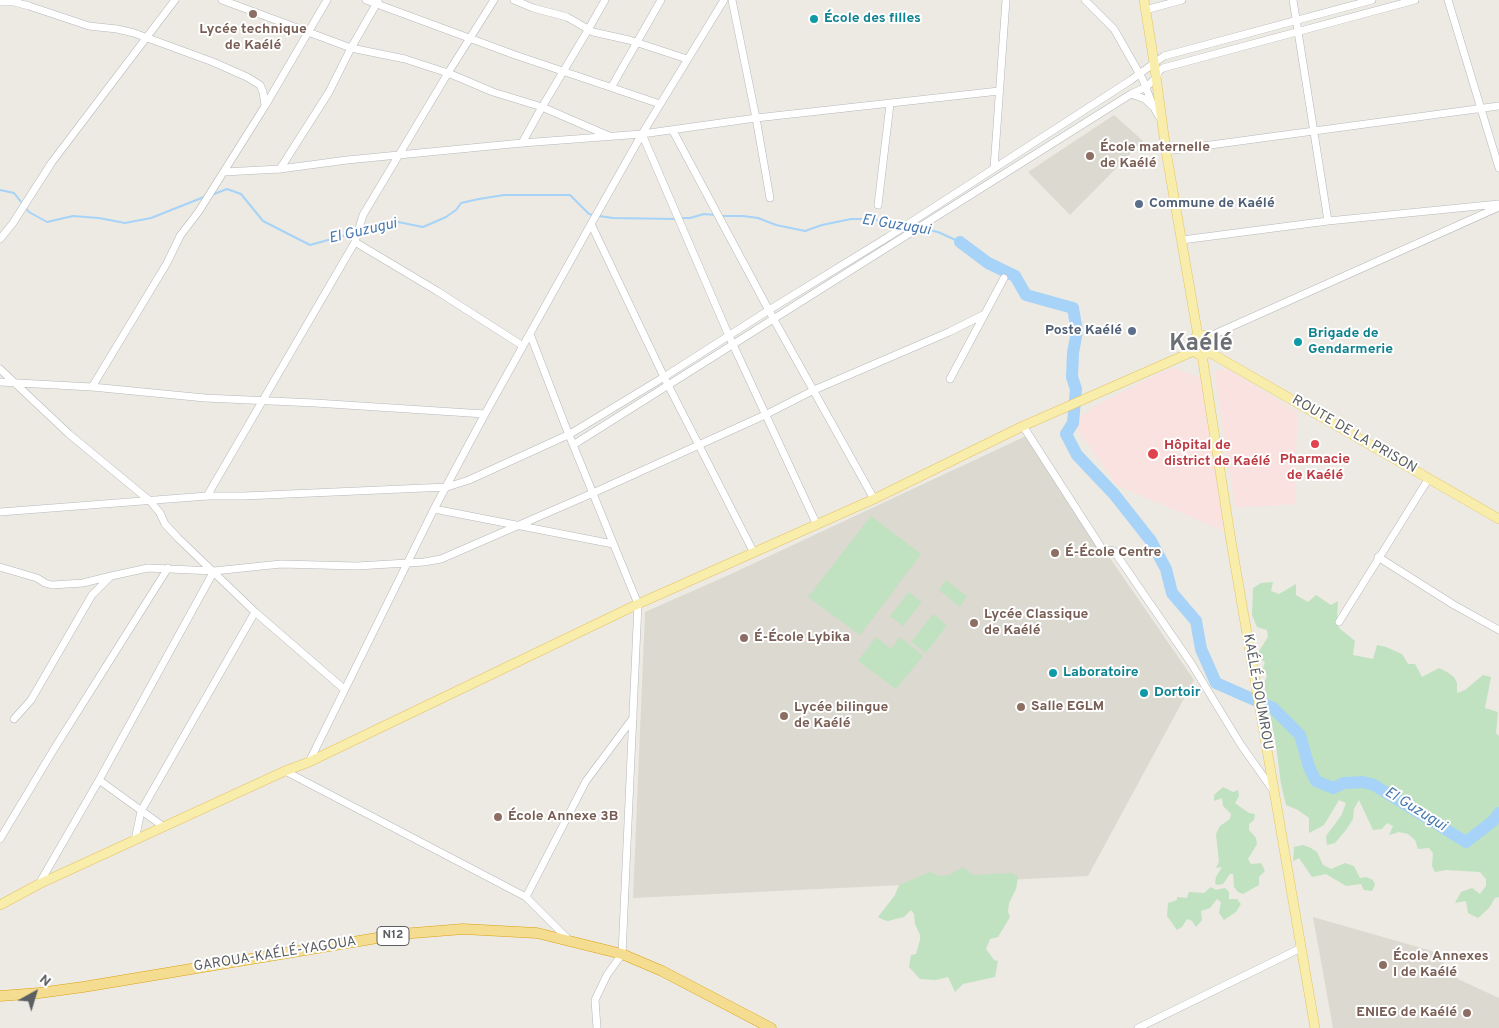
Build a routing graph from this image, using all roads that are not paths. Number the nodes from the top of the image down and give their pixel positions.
1 (176, 0) edge
2 (222, 0) edge
3 (327, 0) edge
4 (366, 0) edge
5 (494, 0) edge
6 (514, 0) edge
7 (605, 0) edge
8 (661, 0) edge
9 (724, 0) edge
10 (732, 0) edge
11 (1006, 0) edge
12 (1085, 0) edge
13 (1144, 0) edge
14 (1182, 0) edge
15 (1293, 0) edge
16 (1372, 0) edge
17 (1415, 0) edge
18 (1448, 0) edge
19 (0, 2) edge
20 (377, 2) edge
21 (1145, 10) junction
22 (1296, 20) junction
23 (588, 30) junction
24 (308, 31) junction
25 (1298, 32) junction
26 (146, 38) junction
27 (471, 38) junction
28 (637, 43) junction
29 (351, 48) junction
30 (687, 59) junction
31 (1154, 62) junction
32 (562, 71) junction
33 (448, 73) junction
34 (1140, 74) junction
35 (1156, 78) junction
36 (612, 86) junction
37 (1146, 87) junction
38 (999, 91) junction
39 (1131, 94) junction
40 (660, 104) junction
41 (890, 104) junction
42 (265, 106) junction
43 (1153, 106) junction
44 (1499, 106) edge
45 (542, 107) junction
46 (1481, 109) junction
47 (756, 118) junction
48 (1162, 120) junction
49 (673, 131) junction
50 (1314, 131) junction
51 (642, 134) junction
52 (611, 137) junction
53 (522, 143) junction
54 (1166, 151) junction
55 (400, 156) junction
56 (994, 168) junction
57 (1499, 168) edge
58 (280, 169) junction
59 (224, 172) junction
60 (770, 198) dead end
61 (878, 205) dead end
62 (1499, 205) edge
63 (1328, 221) junction
64 (592, 224) junction
65 (0, 239) edge
66 (1182, 240) junction
67 (356, 242) junction
68 (1004, 278) dead end
69 (769, 310) junction
70 (985, 314) junction
71 (773, 318) junction
72 (530, 334) junction
73 (729, 336) junction
74 (1203, 336) junction
75 (733, 344) junction
76 (523, 346) junction
77 (1202, 352) junction
78 (0, 369) edge
79 (664, 377) junction
80 (950, 379) dead end
81 (0, 382) edge
82 (14, 383) junction
83 (669, 385) junction
84 (92, 387) junction
85 (814, 390) junction
86 (261, 401) junction
87 (485, 414) junction
88 (765, 415) junction
89 (1023, 426) junction
90 (570, 434) junction
91 (573, 445) junction
92 (699, 445) junction
93 (1429, 478) junction
94 (447, 487) junction
95 (593, 493) junction
96 (207, 496) junction
97 (874, 499) junction
98 (150, 501) junction
99 (434, 509) junction
100 (0, 512) edge
101 (1499, 519) edge
102 (520, 525) junction
103 (817, 525) junction
104 (613, 544) junction
105 (754, 553) junction
106 (1378, 557) junction
107 (407, 563) junction
108 (0, 567) edge
109 (168, 568) junction
110 (214, 571) junction
111 (111, 576) junction
112 (638, 604) junction
113 (255, 612) junction
114 (1339, 622) dead end
115 (1499, 630) edge
116 (344, 689) junction
117 (633, 718) junction
118 (14, 719) dead end
119 (309, 762) junction
120 (285, 771) junction
121 (99, 780) junction
122 (1273, 790) junction
123 (141, 812) junction
124 (164, 827) junction
125 (0, 839) edge
126 (135, 840) junction
127 (39, 884) junction
128 (526, 897) junction
129 (0, 905) edge
130 (569, 940) junction
131 (1301, 948) junction
132 (622, 954) junction
133 (0, 996) edge
134 (597, 1028) edge
135 (770, 1028) edge
136 (1138, 1028) edge
137 (1315, 1028) edge

1 - 26 street
2 - 24 street
3 - 24 street
4 - 20 street
5 - 27 street
6 - 23 street
7 - 23 street
8 - 28 street
9 - 30 street
10 - 47 street
11 - 38 street
12 - 34 street
13 - 21 main road, KAÉLÉ-DOUMROU
14 - 21 street
15 - 22 street
16 - 22 street
17 - 25 street
18 - 46 street
19 - 26 street
20 - 27 street
20 - 29 street
21 - 31 main road, KAÉLÉ-DOUMROU
22 - 25 street
22 - 31 street
23 - 28 street
23 - 32 street
24 - 29 street
24 - 42 street
25 - 35 street
25 - 50 street
26 - 42 street
26 - 65 street
27 - 32 street
27 - 33 street
28 - 30 street
28 - 36 street
29 - 33 street
29 - 58 street
30 - 40 street
31 - 34 street
31 - 35 main road, KAÉLÉ-DOUMROU
32 - 36 street
32 - 45 street
33 - 45 street
33 - 55 street
34 - 37 street
34 - 56 street
35 - 37 street
35 - 48 main road, KAÉLÉ-DOUMROU
36 - 40 street
37 - 39 street
37 - 43 street
38 - 41 street
38 - 56 street
39 - 43 street
39 - 71 street
40 - 51 street
41 - 47 street
41 - 61 street
42 - 59 street
43 - 48 street
44 - 46 street
45 - 52 street
45 - 53 street
46 - 50 street
46 - 57 street
47 - 49 street
47 - 60 street
48 - 54 main road, KAÉLÉ-DOUMROU
49 - 51 street
49 - 69 street
50 - 54 street
50 - 63 street
51 - 52 street
51 - 64 street
51 - 73 street
52 - 53 street
53 - 55 street
54 - 66 main road, KAÉLÉ-DOUMROU
55 - 58 street
55 - 67 street
56 - 69 street
58 - 59 street
59 - 84 street
62 - 63 street
62 - 74 street
63 - 66 street
64 - 72 street
64 - 79 street
66 - 74 main road, KAÉLÉ-DOUMROU
67 - 76 street
67 - 86 street
68 - 70 street
69 - 71 street
69 - 73 street
70 - 80 street
70 - 85 street
71 - 75 street
71 - 85 street
72 - 76 street
72 - 90 street
73 - 75 street
73 - 79 street
74 - 77 main road, KAÉLÉ-DOUMROU
74 - 77 main road
75 - 83 street
75 - 88 street
76 - 87 street
77 - 89 main road
77 - 93 main road, ROUTE DE LA PRISON
77 - 122 main road, KAÉLÉ-DOUMROU
78 - 82 street
79 - 83 street
79 - 90 street
81 - 82 street
82 - 84 street
82 - 98 street
83 - 91 street
83 - 92 street
84 - 86 street
85 - 88 street
85 - 97 street
86 - 87 street
86 - 96 street
87 - 94 street
88 - 92 street
88 - 103 street
89 - 97 main road
89 - 122 street
90 - 91 street
90 - 94 street
91 - 95 street
92 - 95 street
92 - 105 street
93 - 101 main road, ROUTE DE LA PRISON
93 - 106 street
94 - 96 street
94 - 99 street
95 - 102 street
95 - 104 street
96 - 98 street
97 - 103 main road
98 - 100 street
98 - 110 street
99 - 102 street
99 - 107 street
102 - 104 street
102 - 107 street
103 - 105 main road
104 - 112 street
105 - 112 main road
106 - 114 street
106 - 115 street
107 - 110 street
107 - 116 street
108 - 111 street
109 - 110 street
109 - 111 street
109 - 125 street
110 - 113 street
110 - 121 street
111 - 118 street
112 - 117 street
112 - 119 main road
113 - 116 street
113 - 123 street
116 - 119 street
117 - 128 street
117 - 132 street
119 - 120 main road
120 - 124 main road
120 - 128 street
121 - 123 street
121 - 127 street
122 - 131 main road, KAÉLÉ-DOUMROU
123 - 124 street
123 - 126 street
124 - 126 main road
126 - 127 main road
127 - 129 main road
128 - 130 street
130 - 132 highway, GAROUA-KAÉLÉ-YAGOUA / N12
130 - 133 highway, GAROUA-KAÉLÉ-YAGOUA / N12
131 - 136 street
131 - 137 main road, KAÉLÉ-DOUMROU
132 - 134 street
132 - 135 highway, GAROUA-KAÉLÉ-YAGOUA / N12

